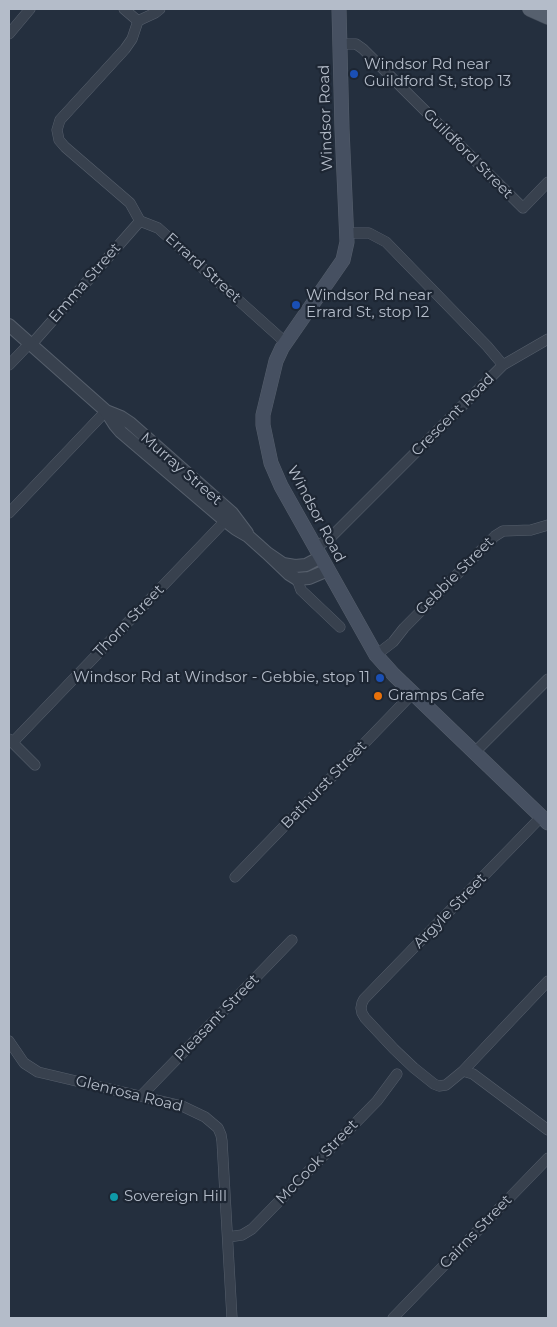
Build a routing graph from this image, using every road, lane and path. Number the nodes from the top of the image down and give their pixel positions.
1 (30, 9) edge
2 (124, 9) edge
3 (160, 9) edge
4 (339, 9) edge
5 (530, 9) edge
6 (548, 16) edge
7 (138, 21) junction
8 (9, 34) edge
9 (340, 44) junction
10 (548, 182) edge
11 (140, 221) junction
12 (348, 232) junction
13 (9, 325) edge
14 (548, 339) edge
15 (285, 342) junction
16 (31, 344) junction
17 (9, 365) edge
18 (503, 366) junction
19 (106, 411) junction
20 (9, 513) edge
21 (228, 517) junction
22 (548, 525) edge
23 (318, 552) junction
24 (267, 554) junction
25 (328, 570) junction
26 (297, 578) junction
27 (340, 627) dead end
28 (376, 655) junction
29 (548, 679) edge
30 (413, 693) junction
31 (11, 740) edge
32 (475, 752) junction
33 (35, 766) dead end
34 (545, 820) edge
35 (235, 877) dead end
36 (292, 940) dead end
37 (548, 981) edge
38 (9, 1041) edge
39 (462, 1071) junction
40 (397, 1074) dead end
41 (140, 1096) junction
42 (548, 1130) edge
43 (548, 1158) edge
44 (228, 1237) junction
45 (232, 1318) edge
46 (393, 1318) edge

1 - 8 street
2 - 7 street
3 - 7 street
4 - 9 main road, Windsor Road
5 - 6 main road
7 - 11 street
9 - 10 street, Guildford Street
9 - 12 main road, Windsor Road
11 - 15 street, Errard Street
11 - 16 street, Emma Street
12 - 15 main road, Windsor Road
12 - 18 street, Crescent Road
13 - 16 street, Murray Street
14 - 18 street
15 - 23 main road, Windsor Road
16 - 17 street, Emma Street
16 - 19 street, Murray Street
18 - 23 street, Crescent Road
19 - 20 street
19 - 21 street, Murray Street
21 - 24 street, Murray Street
21 - 31 street, Thorn Street
22 - 28 street, Gebbie Street
23 - 24 street, Murray Street
23 - 25 main road, Windsor Road
24 - 26 street, Murray Street
25 - 26 street
25 - 28 main road, Windsor Road
26 - 27 street, Murray Street
28 - 30 main road, Windsor Road
29 - 32 street
30 - 32 main road, Windsor Road
30 - 35 street, Bathurst Street
31 - 33 street
32 - 34 main road, Windsor Road
34 - 39 street, Argyle Street
36 - 41 street, Pleasant Street
37 - 39 street
38 - 41 street, Glenrosa Road
39 - 42 street
40 - 44 street, McCook Street
41 - 44 street, Glenrosa Road
43 - 46 street, Cairns Street
44 - 45 street, Glenrosa Road

